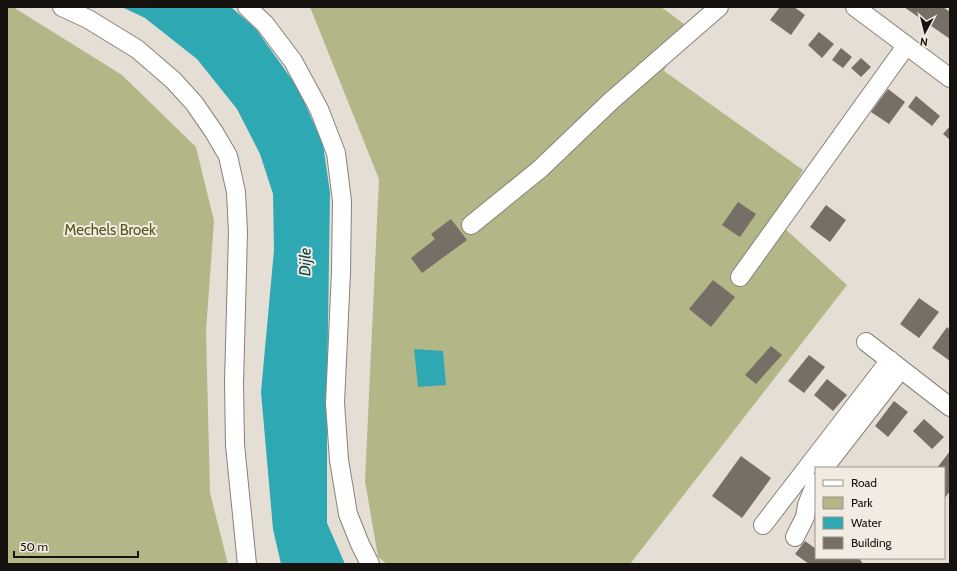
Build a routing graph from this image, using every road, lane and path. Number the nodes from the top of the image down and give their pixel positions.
1 (62, 7) edge
2 (247, 7) edge
3 (719, 7) edge
4 (855, 7) edge
5 (906, 46) junction
6 (950, 78) edge
7 (471, 225) dead end
8 (740, 277) dead end
9 (866, 342) dead end
10 (895, 364) junction
11 (950, 407) edge
12 (825, 467) edge
13 (815, 485) edge
14 (763, 525) dead end
15 (795, 537) dead end
16 (247, 564) edge
17 (370, 564) edge

1 - 16 street
2 - 17 street
3 - 7 street
4 - 5 street
5 - 6 street
5 - 8 street
9 - 10 street
10 - 11 street
10 - 12 street
10 - 14 street
13 - 15 street

